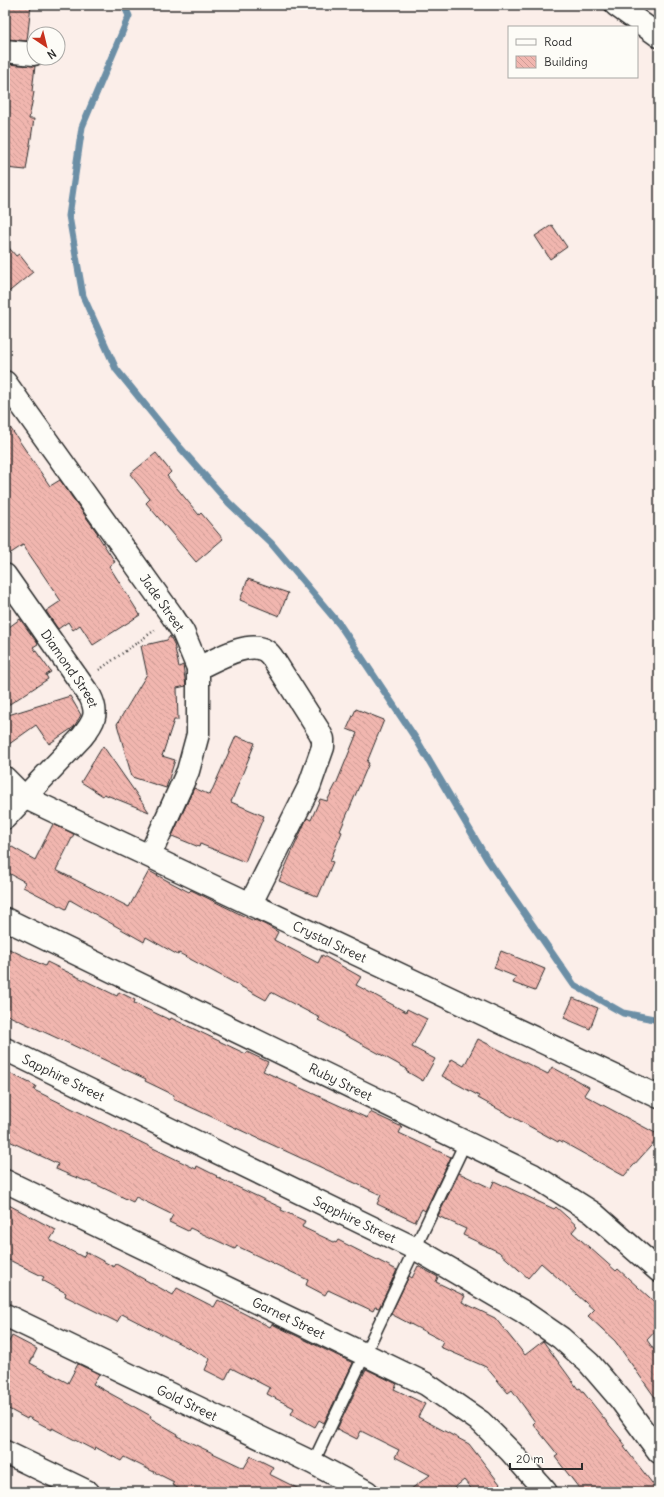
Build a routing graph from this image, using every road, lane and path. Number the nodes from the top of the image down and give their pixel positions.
1 (616, 5) edge
2 (659, 36) edge
3 (5, 51) edge
4 (26, 53) edge
5 (5, 382) edge
6 (5, 575) edge
7 (173, 617) junction
8 (198, 668) junction
9 (81, 683) junction
10 (5, 778) edge
11 (24, 797) junction
12 (5, 818) edge
13 (150, 855) junction
14 (251, 903) junction
15 (5, 919) edge
16 (5, 1049) edge
17 (659, 1097) edge
18 (466, 1143) junction
19 (5, 1181) edge
20 (416, 1249) junction
21 (659, 1271) edge
22 (5, 1315) edge
23 (365, 1354) junction
24 (5, 1452) edge
25 (659, 1452) edge
26 (313, 1463) junction
27 (88, 1492) edge
28 (367, 1492) edge
29 (546, 1492) edge

1 - 2 street
3 - 4 street
5 - 7 street, Jade Street
6 - 9 street, Diamond Street
7 - 8 street, Jade Street
7 - 9 path
8 - 13 street, Jade Street
8 - 14 street
9 - 11 street, Diamond Street
10 - 11 street, Crystal Street
11 - 12 street, Diamond Street
11 - 13 street, Crystal Street
13 - 14 street, Crystal Street
14 - 17 street, Crystal Street
15 - 18 street, Ruby Street
16 - 20 street, Sapphire Street
18 - 20 lane
18 - 21 street, Ruby Street
19 - 23 street, Garnet Street
20 - 23 lane
20 - 25 street, Sapphire Street
22 - 26 street, Gold Street
23 - 26 lane
23 - 29 street, Garnet Street
24 - 27 street
26 - 28 street, Gold Street

